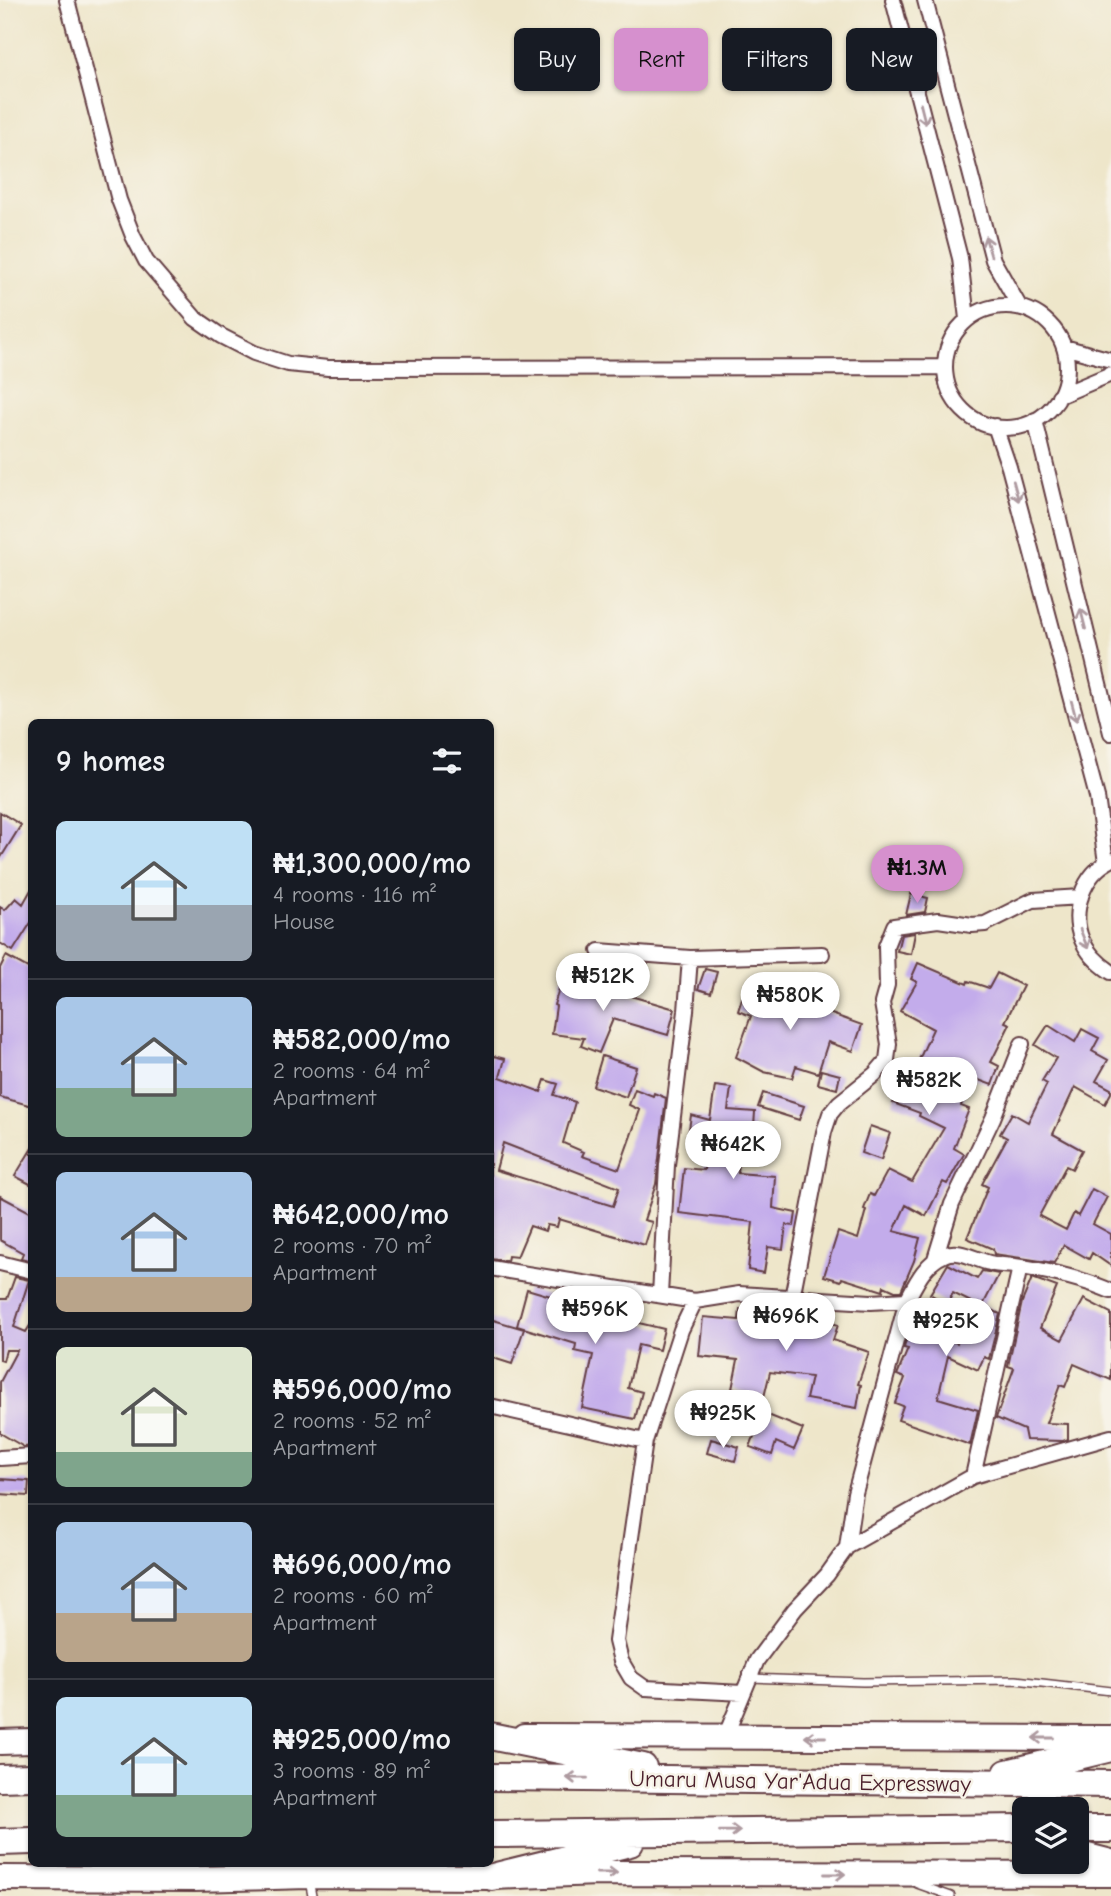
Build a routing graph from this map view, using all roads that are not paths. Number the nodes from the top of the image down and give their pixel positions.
1 (67, 0) edge
2 (894, 0) edge
3 (925, 0) edge
4 (1019, 306) junction
5 (967, 319) junction
6 (1064, 347) junction
7 (1111, 360) edge
8 (944, 368) junction
9 (1111, 374) edge
10 (1059, 396) junction
11 (1035, 420) junction
12 (995, 426) junction
13 (1111, 733) edge
14 (1109, 862) edge
15 (1081, 897) junction
16 (599, 951) dead end
17 (822, 954) dead end
18 (690, 958) junction
19 (1111, 972) edge
20 (1022, 1044) dead end
21 (935, 1259) junction
22 (0, 1263) edge
23 (1020, 1267) junction
24 (494, 1269) edge
25 (28, 1270) edge
26 (1111, 1291) edge
27 (660, 1295) junction
28 (792, 1298) junction
29 (907, 1300) junction
30 (695, 1301) junction
31 (494, 1407) edge
32 (1111, 1437) edge
33 (645, 1441) junction
34 (28, 1456) edge
35 (0, 1458) edge
36 (973, 1476) junction
37 (847, 1547) junction
38 (750, 1678) junction
39 (1111, 1691) edge
40 (743, 1693) junction
41 (494, 1736) edge
42 (494, 1737) edge
43 (724, 1737) junction
44 (1111, 1738) edge
45 (28, 1741) edge
46 (0, 1742) edge
47 (1111, 1748) edge
48 (28, 1777) edge
49 (494, 1777) edge
50 (0, 1779) edge
51 (703, 1780) junction
52 (965, 1782) junction
53 (1111, 1784) edge
54 (970, 1828) junction
55 (1012, 1828) edge
56 (1089, 1829) edge
57 (1111, 1829) edge
58 (675, 1832) junction
59 (494, 1834) edge
60 (1012, 1838) edge
61 (28, 1841) edge
62 (0, 1842) edge
63 (1089, 1857) edge
64 (1111, 1863) edge
65 (886, 1874) junction
66 (1111, 1874) edge
67 (0, 1878) edge
68 (493, 1882) junction
69 (310, 1886) edge
70 (194, 1888) edge
71 (951, 1896) edge

1 - 8 street
2 -> 5 street
4 -> 3 street
4 - 5 street
4 - 6 street
5 - 8 street
6 - 7 street
6 - 10 street
8 - 12 street
9 - 10 street
10 - 11 street
11 - 12 street
13 -> 11 street
12 -> 14 street
14 - 15 street
15 -> 19 street
15 - 28 street
16 - 18 street
17 - 18 street
18 - 27 street
20 - 21 street
21 - 23 street
21 - 29 street
22 - 25 street
23 - 26 street
23 - 36 street
24 - 27 street
27 - 30 street
28 - 29 street
28 - 30 street
29 - 37 street
30 - 33 street
31 - 33 street
32 - 36 street
33 - 40 street
34 - 35 street
36 - 37 street
37 - 38 street
38 - 39 lane
38 - 40 street
40 - 43 street
41 - 43 highway, Umaru Musa Yar'Adua Expressway
42 - 51 highway
44 -> 43 highway, Umaru Musa Yar'Adua Expressway
45 - 46 highway
47 - 52 highway
48 - 50 highway
51 -> 49 highway, Umaru Musa Yar'Adua Expressway
51 - 52 highway, Umaru Musa Yar'Adua Expressway
52 - 53 highway, Umaru Musa Yar'Adua Expressway
54 - 55 highway, Umaru Musa Yar'Adua Expressway
58 -> 54 highway, Umaru Musa Yar'Adua Expressway
54 - 60 highway
56 - 57 highway
58 - 59 highway, Umaru Musa Yar'Adua Expressway
58 - 68 highway
61 - 62 highway
63 - 64 highway
65 - 66 highway
68 -> 65 highway
65 - 71 lane
67 - 70 highway
68 - 69 highway
69 - 70 highway

